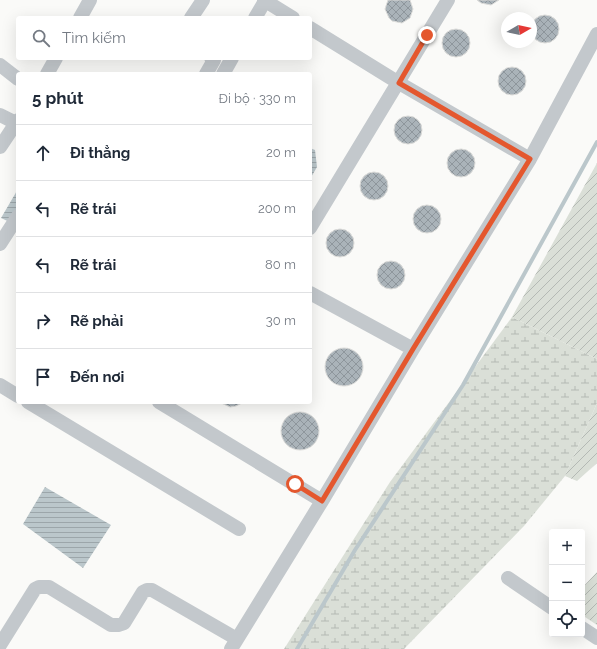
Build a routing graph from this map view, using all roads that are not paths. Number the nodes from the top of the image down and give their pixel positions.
1 (90, 0) edge
2 (203, 0) edge
3 (265, 0) edge
4 (448, 0) edge
5 (81, 16) edge
6 (192, 16) edge
7 (256, 16) edge
8 (290, 16) edge
9 (312, 29) edge
10 (597, 34) edge
11 (55, 60) edge
12 (214, 60) edge
13 (231, 60) edge
14 (0, 65) edge
15 (48, 72) edge
16 (207, 72) edge
17 (224, 72) edge
18 (16, 77) edge
19 (399, 83) junction
20 (0, 115) edge
21 (16, 122) edge
22 (16, 123) edge
23 (0, 147) edge
24 (530, 159) junction
25 (16, 219) edge
26 (312, 225) edge
27 (0, 244) edge
28 (312, 294) edge
29 (413, 349) junction
30 (0, 385) edge
31 (16, 395) edge
32 (31, 404) edge
33 (161, 404) edge
34 (322, 501) junction
35 (239, 529) dead end
36 (508, 578) dead end
37 (549, 606) edge
38 (585, 630) edge
39 (597, 638) edge
40 (234, 644) edge
41 (0, 645) edge

1 - 5 street
2 - 6 street
3 - 7 street
3 - 8 street
4 - 19 street
9 - 19 street
10 - 24 street
11 - 15 street
12 - 16 street
13 - 17 street
14 - 18 street
19 - 24 street
19 - 26 street
20 - 21 street
22 - 23 street
24 - 29 street
25 - 27 street
28 - 29 street
29 - 34 street
30 - 31 street
32 - 35 street
33 - 34 street
34 - 40 street
36 - 37 street
38 - 39 street
40 - 41 street

